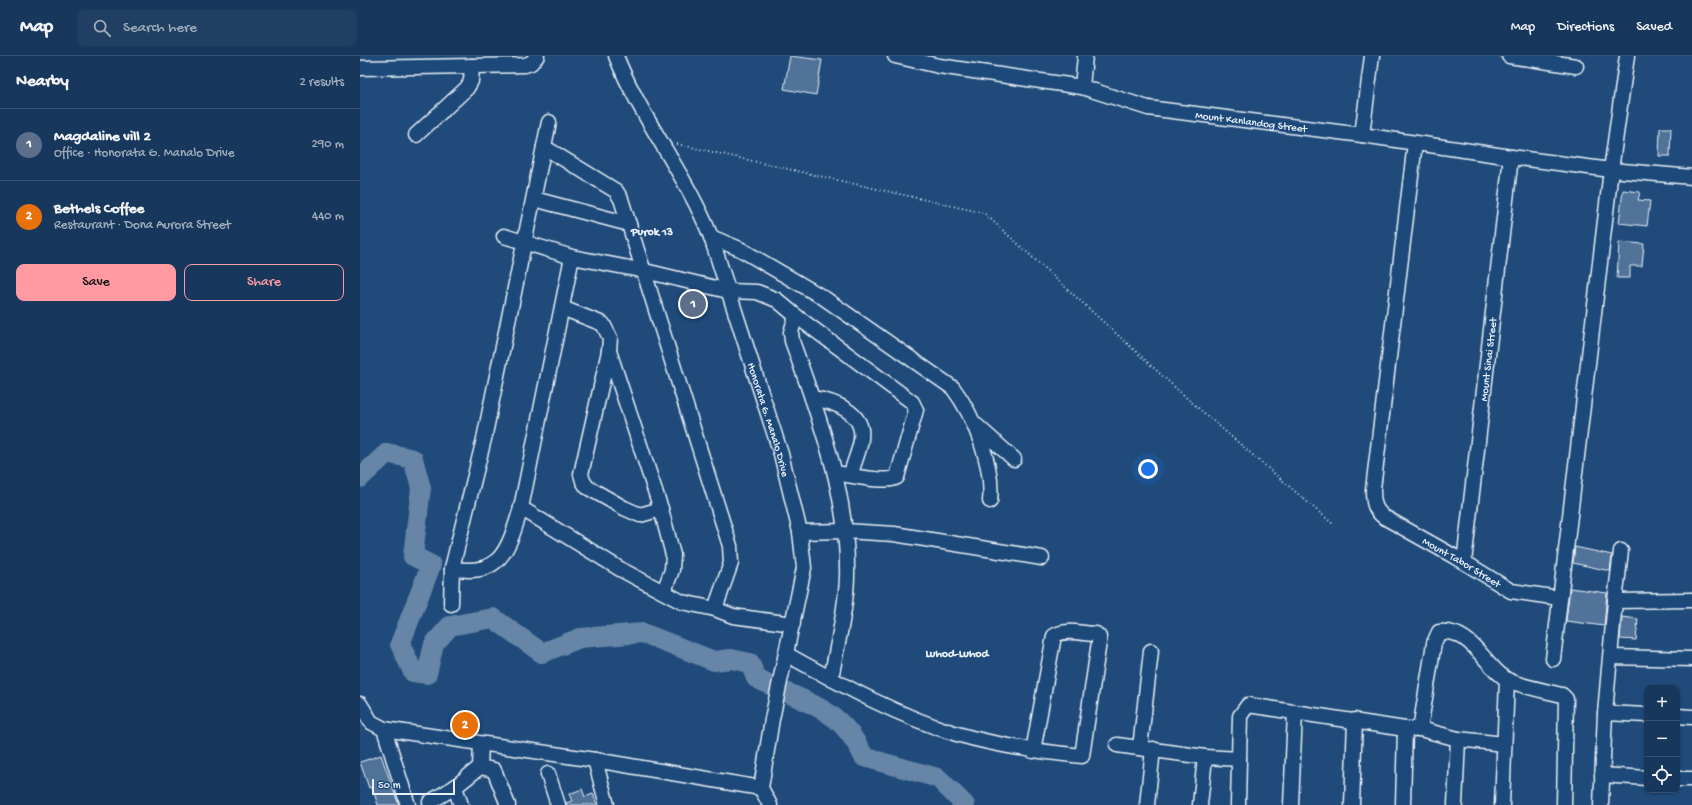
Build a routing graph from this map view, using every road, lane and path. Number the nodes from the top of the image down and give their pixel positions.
1 (616, 56) edge
2 (895, 56) edge
3 (1085, 56) edge
4 (1372, 56) edge
5 (1509, 56) edge
6 (1627, 56) edge
7 (533, 58) edge
8 (940, 61) edge
9 (472, 66) junction
10 (1576, 66) dead end
11 (360, 68) edge
12 (1082, 87) junction
13 (549, 122) dead end
14 (1362, 135) junction
15 (416, 136) dead end
16 (660, 141) junction
17 (1415, 143) junction
18 (544, 146) junction
19 (1511, 157) junction
20 (1611, 170) junction
21 (1692, 177) edge
22 (534, 199) junction
23 (629, 224) junction
24 (504, 236) dead end
25 (711, 237) junction
26 (525, 241) junction
27 (572, 257) junction
28 (645, 271) junction
29 (728, 291) junction
30 (562, 308) junction
31 (796, 316) junction
32 (609, 351) junction
33 (812, 398) junction
34 (974, 424) junction
35 (1014, 459) dead end
36 (835, 473) junction
37 (851, 475) junction
38 (990, 501) dead end
39 (521, 508) junction
40 (660, 509) junction
41 (1333, 524) dead end
42 (845, 531) junction
43 (800, 532) junction
44 (1621, 551) dead end
45 (1042, 558) dead end
46 (1464, 562) junction
47 (452, 568) junction
48 (664, 591) junction
49 (1559, 598) junction
50 (1692, 600) edge
51 (1615, 601) junction
52 (451, 604) dead end
53 (715, 609) junction
54 (793, 624) junction
55 (1151, 651) dead end
56 (786, 654) junction
57 (1611, 657) junction
58 (1553, 659) dead end
59 (1692, 659) edge
60 (831, 679) junction
61 (1507, 680) junction
62 (360, 704) edge
63 (1295, 712) junction
64 (1605, 713) junction
65 (1644, 715) edge
66 (1680, 716) edge
67 (1692, 717) edge
68 (1355, 720) junction
69 (1420, 728) junction
70 (384, 729) junction
71 (1405, 729) junction
72 (1458, 739) junction
73 (481, 744) junction
74 (1117, 744) dead end
75 (1504, 744) junction
76 (1146, 748) junction
77 (1033, 751) junction
78 (1205, 757) junction
79 (1239, 759) junction
80 (595, 760) junction
81 (480, 767) junction
82 (548, 774) dead end
83 (1602, 775) junction
84 (1644, 778) edge
85 (1680, 779) edge
86 (1692, 779) edge
87 (455, 787) junction
88 (761, 788) junction
89 (430, 802) dead end
90 (408, 805) edge
91 (461, 805) edge
92 (508, 805) edge
93 (558, 805) edge
94 (607, 805) edge
95 (770, 805) edge
96 (1147, 805) edge
97 (1200, 805) edge
98 (1238, 805) edge
99 (1291, 805) edge
100 (1352, 805) edge
101 (1403, 805) edge
102 (1455, 805) edge
103 (1502, 805) edge
104 (1564, 805) edge
105 (1601, 805) edge

1 - 16 street, Honorata G. Manalo Drive
2 - 8 street, Mount Kanlandog Street
3 - 12 street
4 - 14 street
5 - 10 street
6 - 20 street
7 - 9 street
8 - 12 street, Mount Kanlandog Street
9 - 11 street
9 - 15 street
12 - 14 street, Mount Kanlandog Street
13 - 18 street
14 - 17 street, Mount Kanlandog Street
16 - 25 street, Honorata G. Manalo Drive
16 - 41 path
17 - 19 street, Mount Kanlandog Street
17 - 46 street, Mount Tabor Street
18 - 22 street
18 - 23 street
19 - 20 street, Mount Kanlandog Street
19 - 46 street, Mount Sinai Street
20 - 21 street, Mount Kanlandog Street
20 - 49 street
22 - 23 street
22 - 26 street
23 - 28 street
24 - 26 street
25 - 29 street, Honorata G. Manalo Drive
25 - 34 street
26 - 27 street
26 - 47 street
27 - 28 street
27 - 30 street
28 - 29 street
28 - 53 street
29 - 31 street
29 - 43 street, Honorata G. Manalo Drive
30 - 32 street
30 - 39 street
31 - 33 street
31 - 37 street
32 - 40 street
32 - 40 street
33 - 36 street
33 - 37 street
34 - 35 street
34 - 38 street
36 - 37 street
36 - 42 street
39 - 47 street
39 - 48 street
40 - 48 street
42 - 43 street
42 - 45 street
42 - 60 street
43 - 54 street, Honorata G. Manalo Drive
44 - 51 street
46 - 49 street, Mount Tabor Street
47 - 52 street
48 - 53 street
49 - 58 street
50 - 51 street
51 - 57 street
53 - 54 street
54 - 56 street, Honorata G. Manalo Drive
55 - 76 street
56 - 60 street
56 - 88 street, Honorata G. Manalo Drive
57 - 59 street
57 - 64 street
60 - 77 street
61 - 69 street
61 - 75 street
61 - 104 street
62 - 70 street
63 - 68 street
63 - 79 street
63 - 99 street
64 - 65 street
64 - 83 street
66 - 67 street
68 - 71 street
68 - 100 street
69 - 71 street
69 - 72 street
70 - 73 street
70 - 90 street
71 - 101 street
72 - 75 street
72 - 102 street
73 - 80 street
73 - 81 street
74 - 76 street
75 - 103 street
76 - 78 street
76 - 96 street
77 - 77 street
78 - 79 street
78 - 97 street
79 - 98 street
80 - 88 street
80 - 94 street
81 - 87 street
81 - 92 street
82 - 93 street
83 - 84 street
83 - 105 street
85 - 86 street
87 - 89 street
87 - 91 street
88 - 95 street

